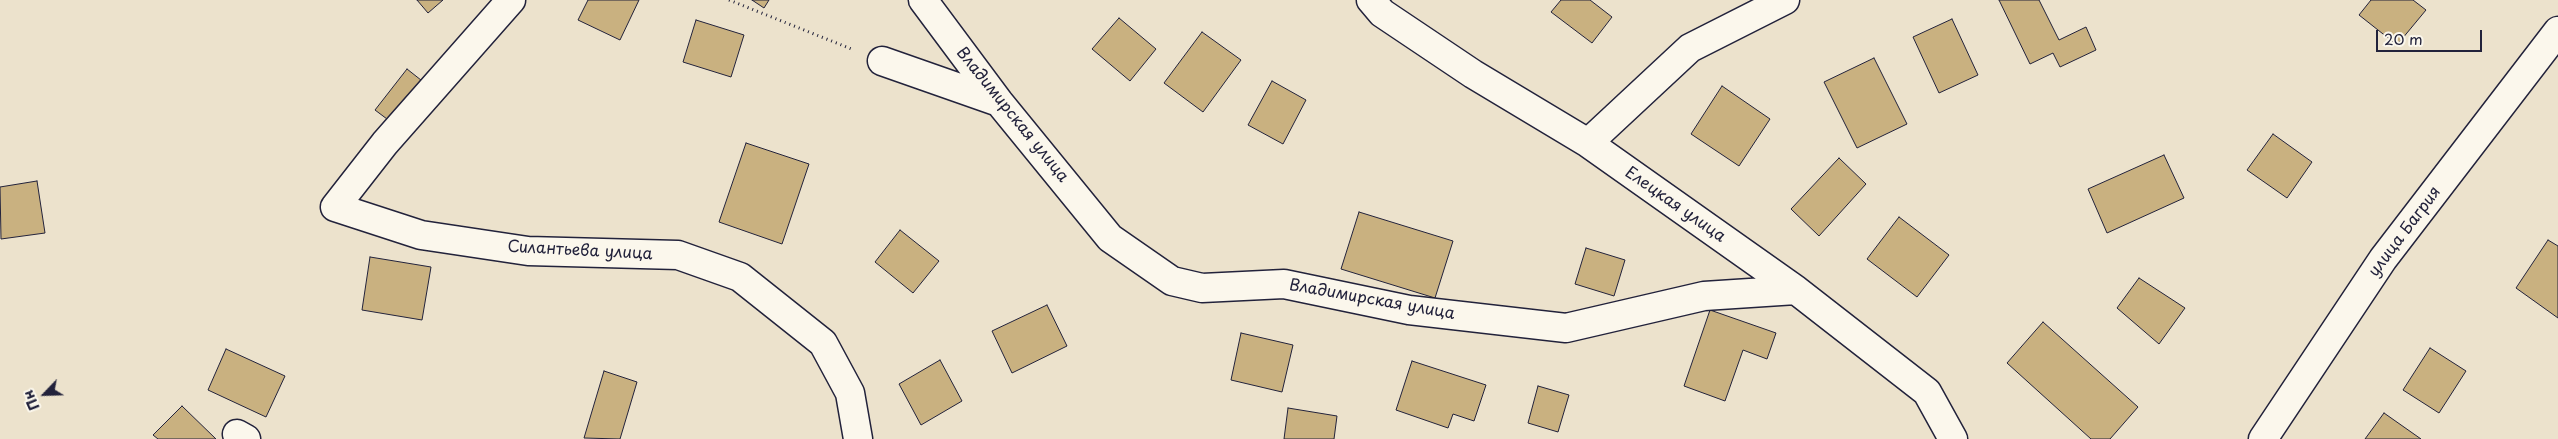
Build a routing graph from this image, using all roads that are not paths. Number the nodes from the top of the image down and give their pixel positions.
1 (511, 0) edge
2 (924, 0) edge
3 (1371, 0) edge
4 (1785, 0) edge
5 (2558, 31) edge
6 (882, 61) road end
7 (999, 102) junction
8 (1588, 144) junction
9 (1796, 290) junction
10 (858, 439) edge
11 (1953, 439) edge
12 (2263, 439) edge

1 - 10 street, Силантьева улица
2 - 7 street, Владимирская улица
3 - 8 street, Елецкая улица
4 - 8 street
5 - 12 street, улица Багрия
6 - 7 street
7 - 9 street, Владимирская улица
8 - 9 street, Елецкая улица
9 - 11 street, Елецкая улица

